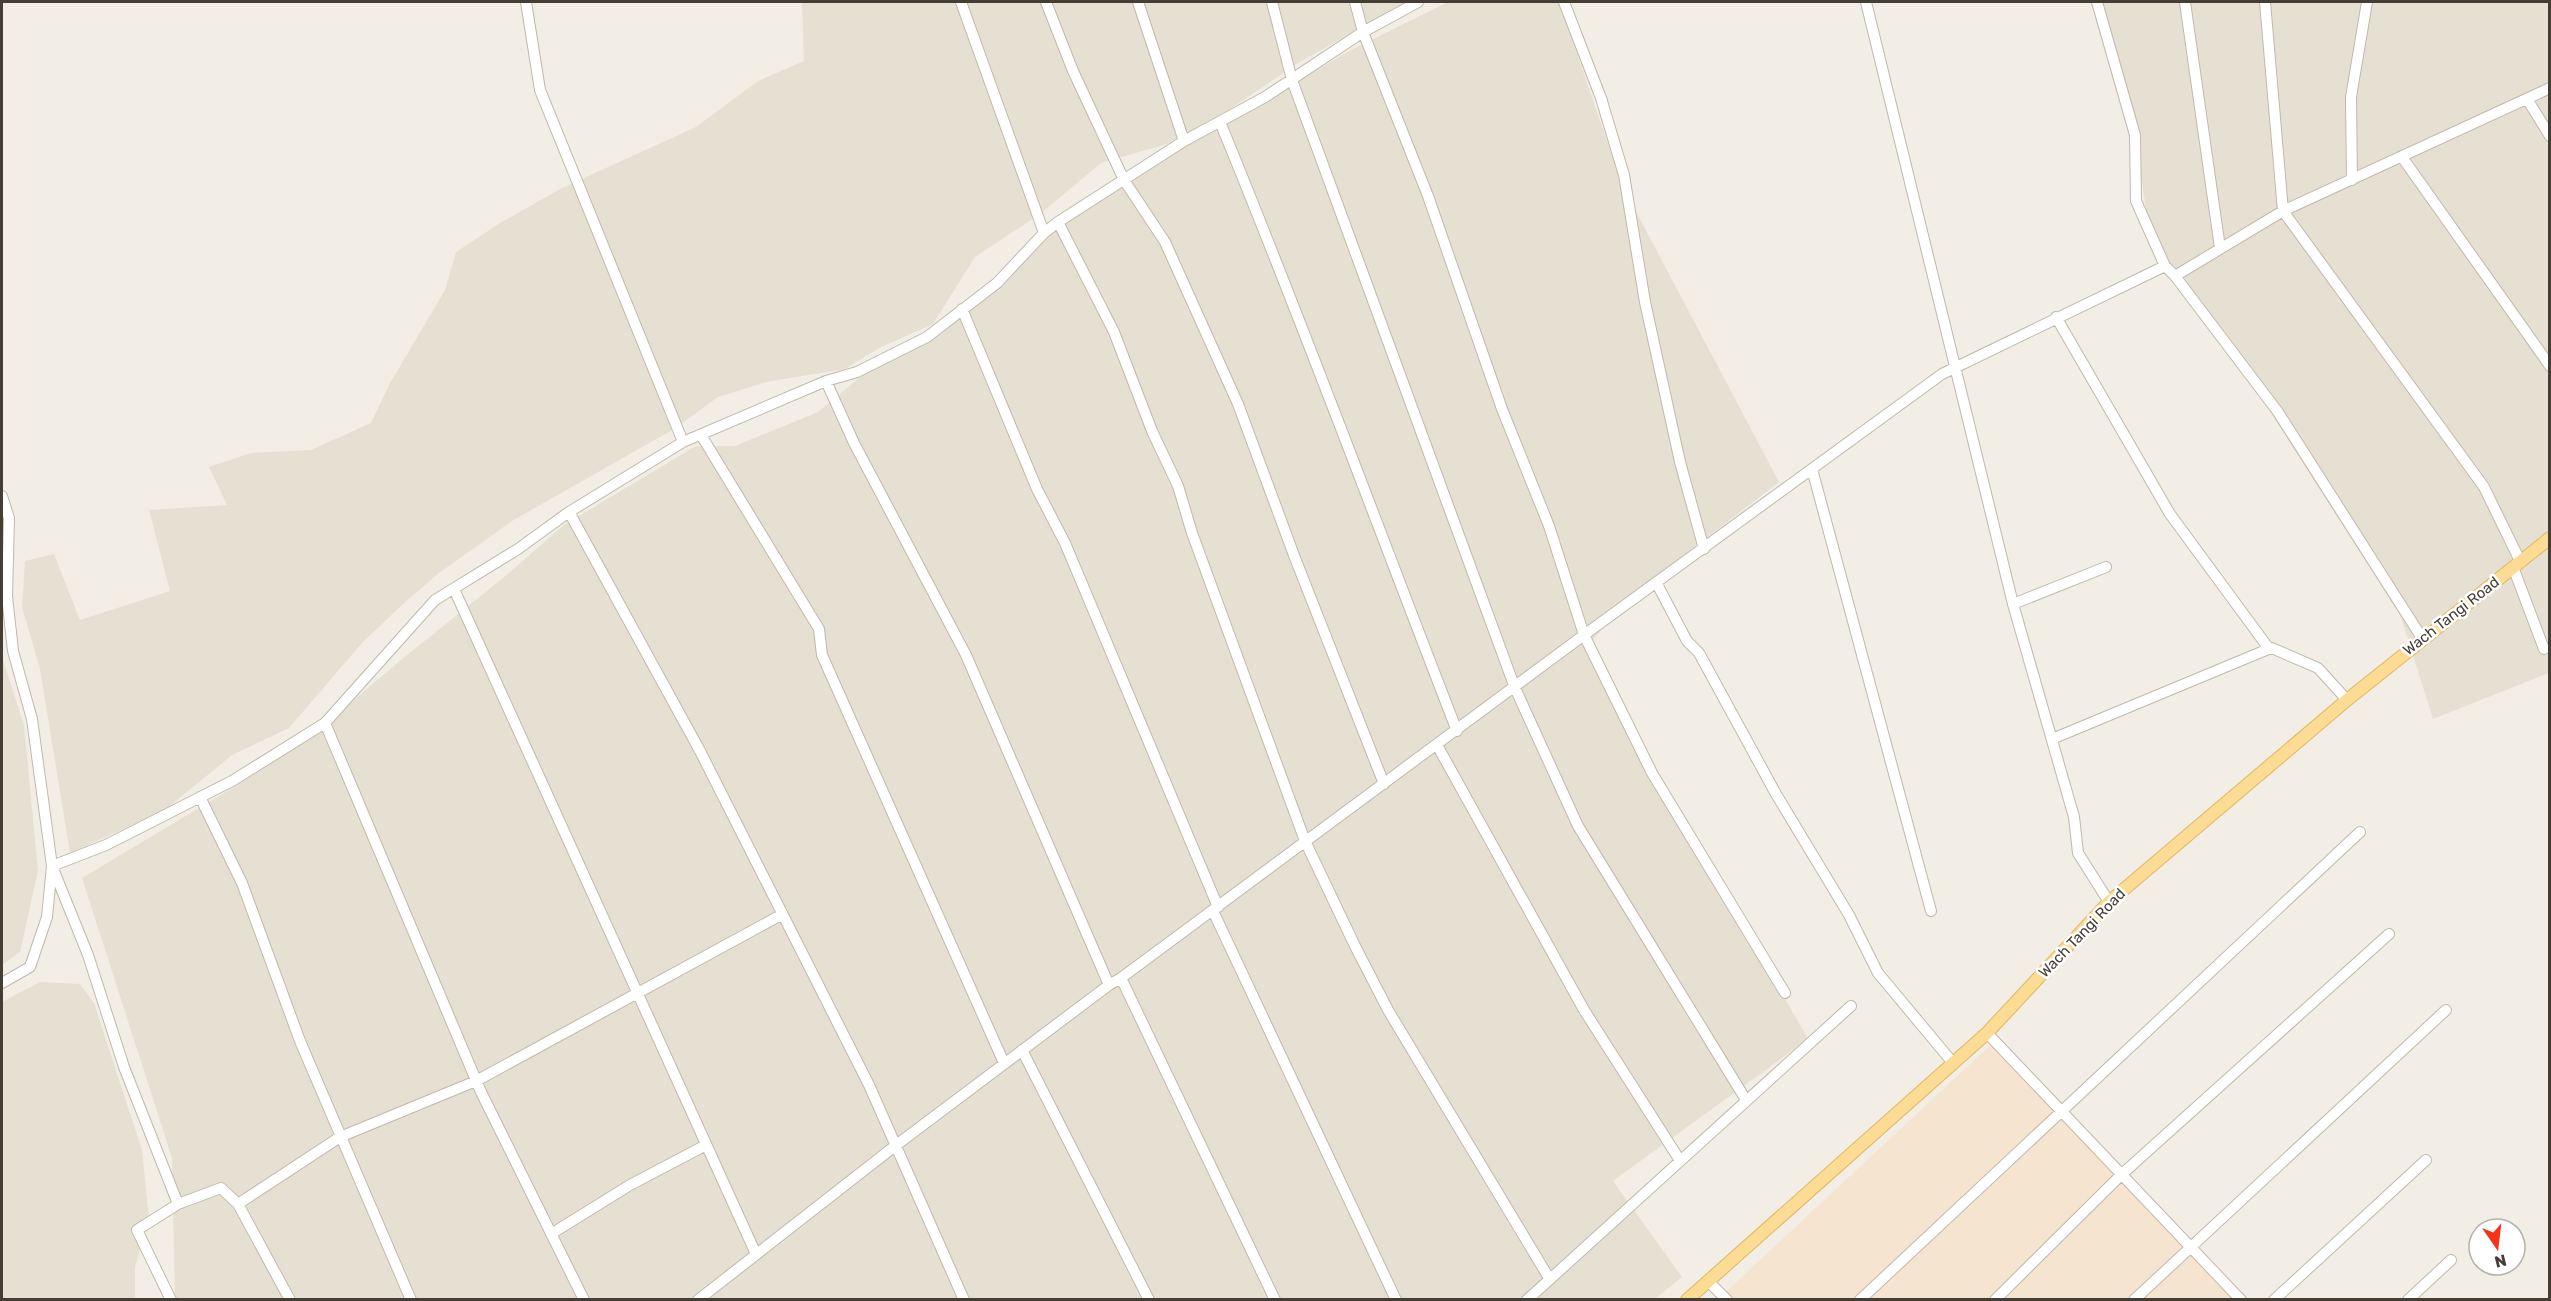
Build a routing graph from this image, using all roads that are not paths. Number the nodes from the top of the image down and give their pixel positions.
1 (526, 2) edge
2 (961, 2) edge
3 (1046, 2) edge
4 (1138, 2) edge
5 (1272, 2) edge
6 (1355, 2) edge
7 (1418, 2) edge
8 (1564, 2) edge
9 (1866, 2) edge
10 (2097, 2) edge
11 (2185, 2) edge
12 (2265, 2) edge
13 (2367, 2) edge
14 (1363, 32) junction
15 (1292, 80) junction
16 (2550, 88) edge
17 (2527, 99) junction
18 (1220, 122) junction
19 (2550, 136) edge
20 (1184, 141) junction
21 (2402, 157) junction
22 (1124, 180) junction
23 (2352, 180) junction
24 (2283, 211) junction
25 (1058, 222) junction
26 (1044, 233) junction
27 (2220, 248) junction
28 (2165, 266) junction
29 (2175, 276) junction
30 (962, 309) junction
31 (2056, 317) junction
32 (2550, 366) edge
33 (1955, 367) junction
34 (826, 381) junction
35 (701, 435) junction
36 (683, 442) junction
37 (1812, 469) junction
38 (2, 496) edge
39 (568, 512) junction
40 (2550, 538) edge
41 (1704, 549) junction
42 (2517, 564) junction
43 (2106, 567) dead end
44 (1657, 584) junction
45 (454, 589) junction
46 (2013, 604) junction
47 (1584, 635) junction
48 (2422, 638) junction
49 (2271, 648) junction
50 (2544, 649) dead end
51 (1515, 688) junction
52 (2347, 700) junction
53 (325, 723) junction
54 (1457, 731) junction
55 (2052, 739) junction
56 (1437, 746) junction
57 (1384, 784) junction
58 (200, 797) junction
59 (2360, 832) dead end
60 (1305, 841) junction
61 (52, 866) junction
62 (2109, 902) junction
63 (1216, 909) junction
64 (1931, 911) dead end
65 (782, 915) junction
66 (2389, 934) dead end
67 (1122, 978) junction
68 (2, 983) edge
69 (1109, 985) junction
70 (1785, 993) dead end
71 (637, 994) junction
72 (1851, 1006) dead end
73 (2446, 1010) dead end
74 (1987, 1033) junction
75 (1022, 1050) junction
76 (1004, 1063) junction
77 (1953, 1063) junction
78 (476, 1081) junction
79 (1746, 1100) junction
80 (2061, 1111) junction
81 (340, 1137) junction
82 (706, 1145) junction
83 (895, 1146) junction
84 (1679, 1159) junction
85 (2426, 1160) dead end
86 (2121, 1175) junction
87 (178, 1204) junction
88 (238, 1204) junction
89 (551, 1234) junction
90 (2191, 1247) junction
91 (756, 1254) junction
92 (2451, 1260) dead end
93 (1549, 1278) junction
94 (1708, 1281) junction
95 (171, 1299) edge
96 (290, 1299) edge
97 (411, 1299) edge
98 (584, 1299) edge
99 (698, 1299) edge
100 (964, 1299) edge
101 (1149, 1299) edge
102 (1275, 1299) edge
103 (1396, 1299) edge
104 (1527, 1299) edge
105 (1687, 1299) edge
106 (1727, 1299) edge
107 (1860, 1299) edge
108 (1995, 1299) edge
109 (2134, 1299) edge
110 (2241, 1299) edge
111 (2274, 1299) edge
112 (2408, 1299) edge

1 - 36 street
2 - 26 street
3 - 22 street
4 - 20 street
5 - 15 street
6 - 14 street
7 - 14 street
8 - 41 street
9 - 33 street
10 - 28 street
11 - 27 street
12 - 24 street
13 - 23 street
14 - 15 street
14 - 47 street
15 - 18 street
15 - 51 street
16 - 17 street
17 - 19 street
17 - 21 street
18 - 20 street
18 - 54 street
20 - 22 street
21 - 23 street
21 - 32 street
22 - 25 street
22 - 57 street
23 - 24 street
24 - 27 street
24 - 42 street
25 - 26 street
25 - 60 street
26 - 30 street
27 - 29 street
28 - 29 street
28 - 31 street
29 - 48 street
30 - 34 street
30 - 63 street
31 - 33 street
31 - 49 street
33 - 37 street
33 - 46 street
34 - 35 street
34 - 69 street
35 - 36 street
35 - 76 street
36 - 39 street
37 - 41 street
37 - 64 street
38 - 61 street
39 - 45 street
39 - 65 street
40 - 42 main road, Wach Tangi Road
41 - 44 street
42 - 48 main road, Wach Tangi Road
42 - 50 street
43 - 46 street
44 - 47 street
44 - 77 street
45 - 53 street
45 - 71 street
46 - 55 street
47 - 51 street
47 - 70 street
48 - 52 main road, Wach Tangi Road
49 - 52 street
49 - 55 street
51 - 54 street
51 - 79 street
52 - 62 main road, Wach Tangi Road
53 - 58 street
53 - 78 street
54 - 56 street
55 - 62 street
56 - 57 street
56 - 84 street
57 - 60 street
58 - 61 street
58 - 81 street
59 - 80 street
60 - 63 street
60 - 93 street
61 - 68 street
61 - 87 street
62 - 74 main road, Wach Tangi Road
63 - 67 street
63 - 103 street
65 - 71 street
65 - 83 street
66 - 86 street
67 - 69 street
67 - 102 street
69 - 75 street
71 - 78 street
71 - 82 street
72 - 79 street
73 - 90 street
74 - 77 main road, Wach Tangi Road
74 - 80 street
75 - 76 street
75 - 101 street
76 - 83 street
77 - 94 main road, Wach Tangi Road
78 - 81 street
78 - 89 street
79 - 84 street
80 - 86 street
80 - 107 street
81 - 88 street
81 - 97 street
82 - 89 street
82 - 91 street
83 - 91 street
83 - 100 street
84 - 93 street
85 - 111 street
86 - 90 street
86 - 108 street
87 - 88 street
87 - 95 street
88 - 96 street
89 - 98 street
90 - 109 street
90 - 110 street
91 - 99 street
92 - 112 street
93 - 104 street
94 - 105 main road, Wach Tangi Road
94 - 106 street

